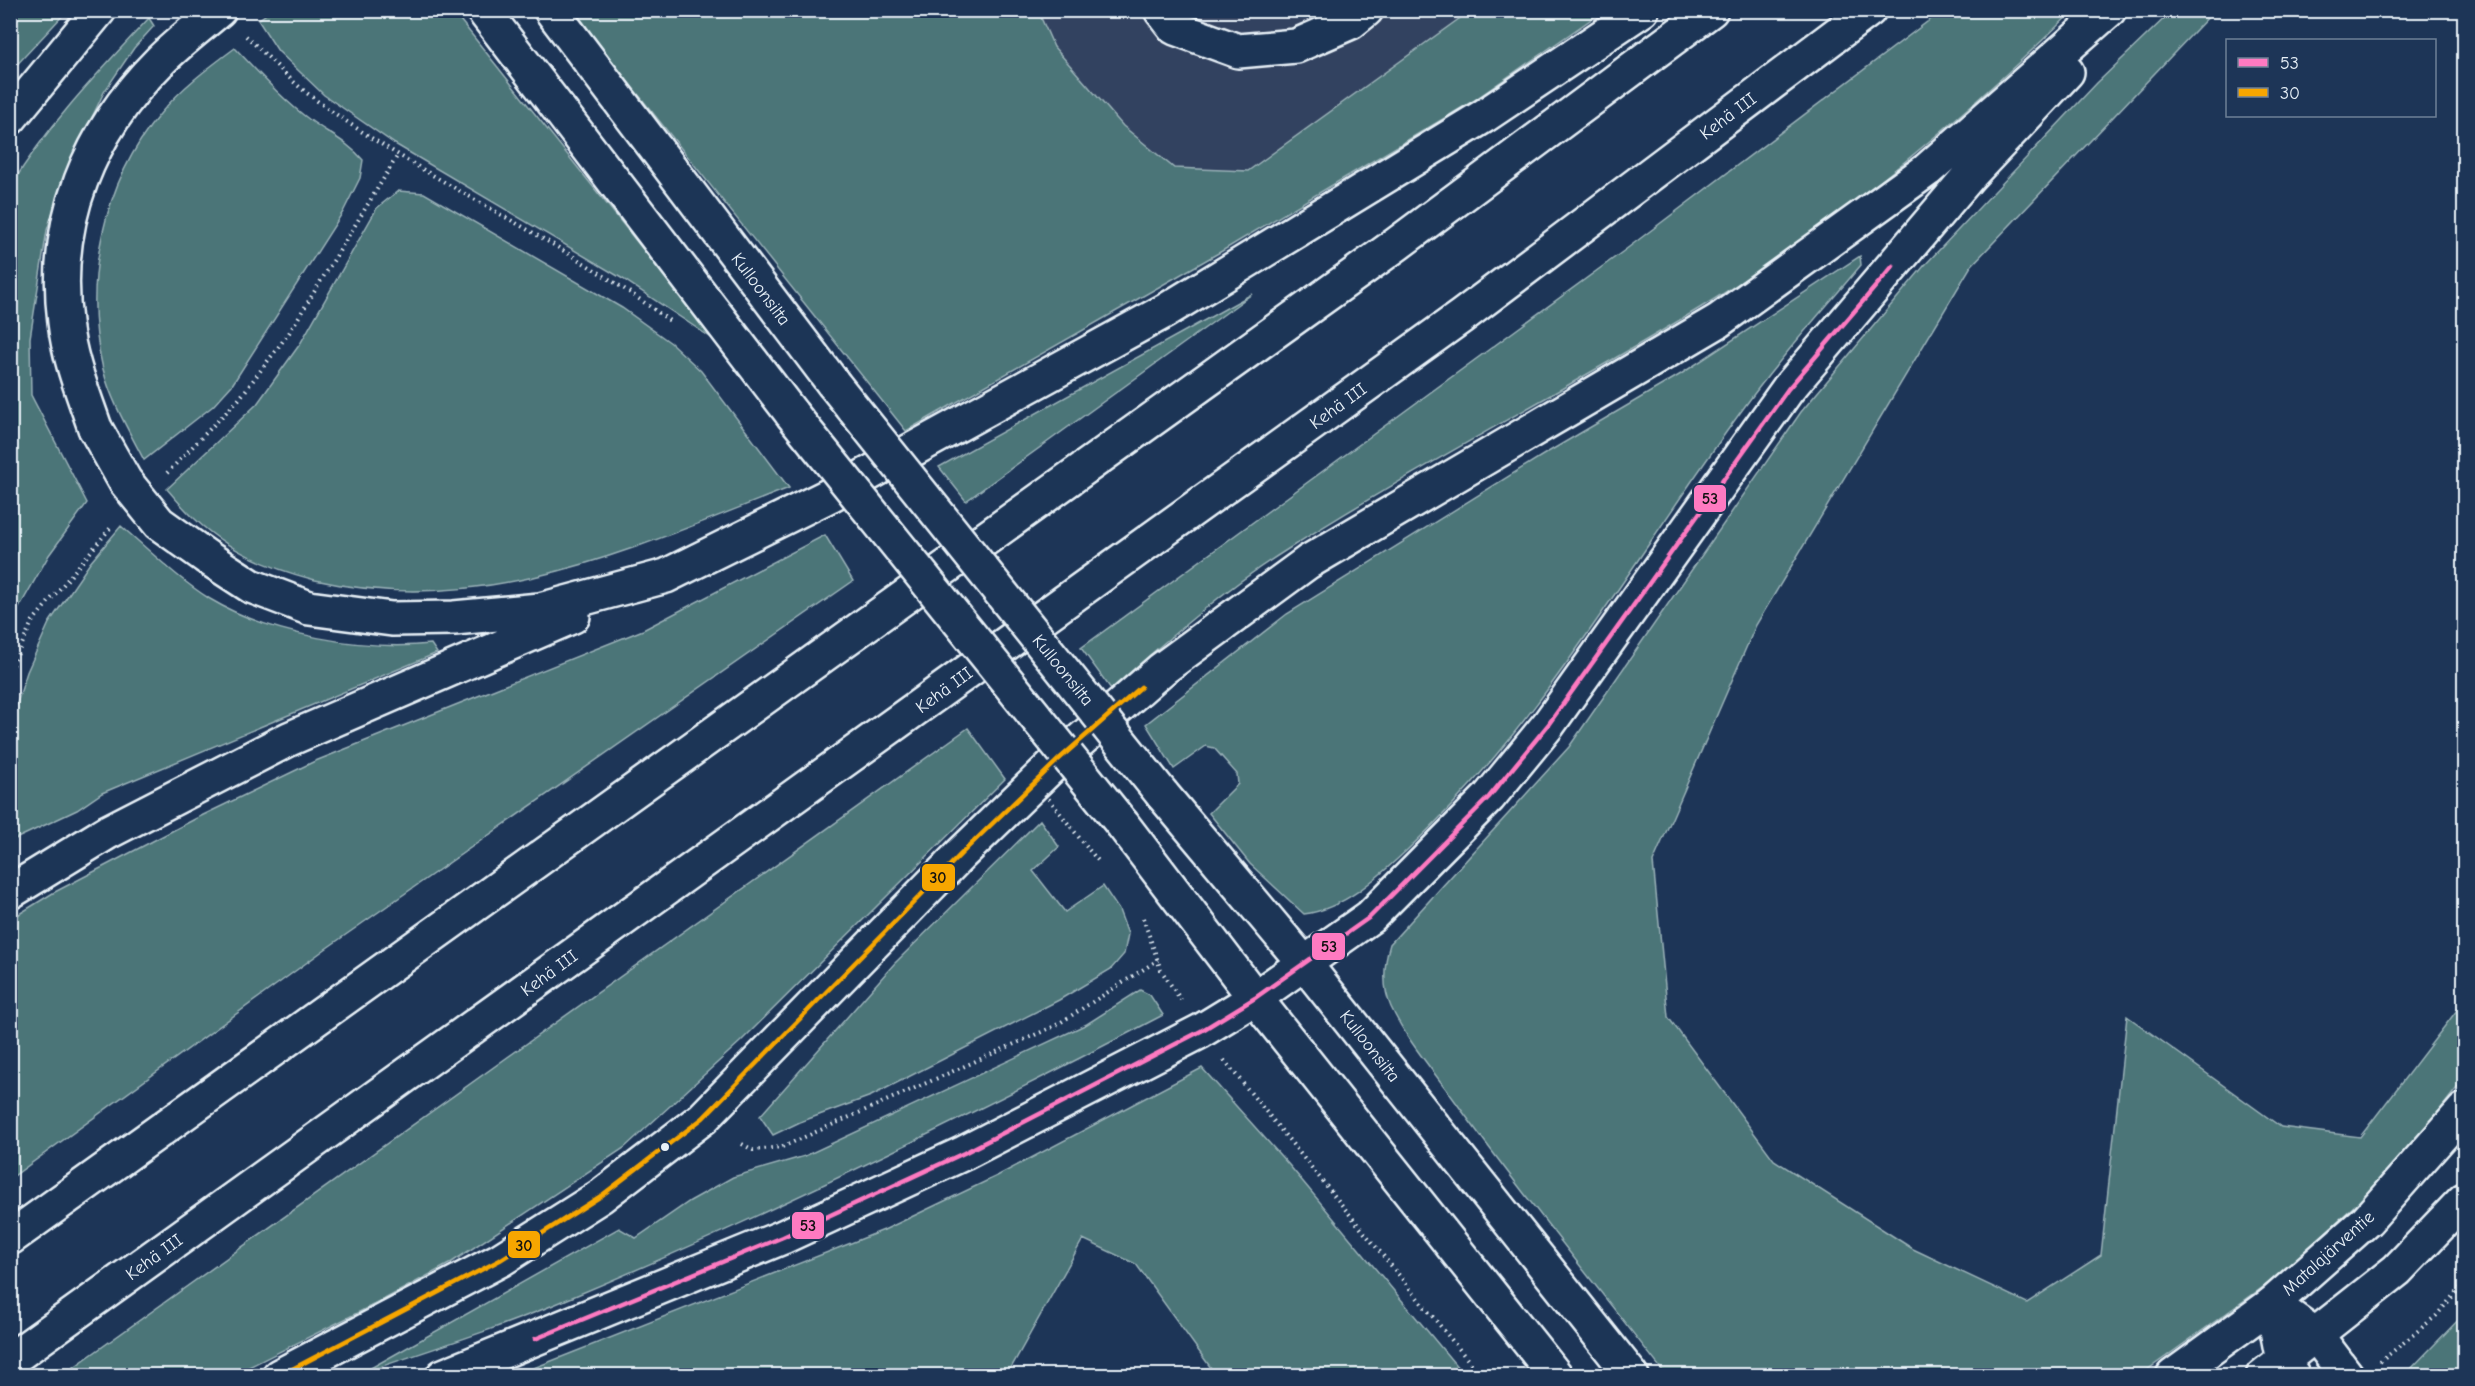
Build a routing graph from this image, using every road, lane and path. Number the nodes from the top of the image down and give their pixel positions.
1 (99, 10) edge
2 (483, 10) edge
3 (551, 10) edge
4 (1161, 10) edge
5 (1366, 10) edge
6 (1642, 10) edge
7 (1711, 10) edge
8 (1869, 10) edge
9 (2109, 10) edge
10 (2124, 10) edge
11 (230, 21) edge
12 (10, 118) edge
13 (398, 155) junction
14 (681, 329) dead end
15 (159, 482) dead end
16 (114, 523) dead end
17 (666, 576) junction
18 (10, 671) edge
19 (1089, 850) dead end
20 (1104, 866) dead end
21 (10, 892) edge
22 (1139, 907) dead end
23 (1158, 960) junction
24 (1304, 963) junction
25 (1255, 998) junction
26 (1201, 1031) junction
27 (2464, 1110) edge
28 (741, 1144) dead end
29 (2464, 1200) edge
30 (10, 1238) edge
31 (2464, 1283) edge
32 (2272, 1304) junction
33 (2316, 1335) junction
34 (10, 1360) edge
35 (2280, 1371) edge
36 (2361, 1371) edge
37 (279, 1376) edge
38 (443, 1376) edge
39 (1481, 1376) edge
40 (1556, 1376) edge
41 (1632, 1376) edge
42 (2173, 1376) edge

1 - 12 main road
2 - 25 main road, bridge
3 - 24 main road, Kulloonsilta, bridge
4 - 5 main road
6 - 17 main road
7 - 30 main road
8 - 34 main road, Kehä III
9 - 37 main road
10 - 24 main road
11 - 13 path
11 - 17 main road, bridge
13 - 14 path
13 - 15 path
16 - 18 path
17 - 21 main road
19 - 20 path
22 - 23 path
23 - 26 path
23 - 28 path
24 - 25 main road
24 - 41 main road, Kulloonsilta
25 - 26 main road
25 - 40 main road
26 - 38 main road
26 - 39 path
27 - 32 main road, Matalajärventie
29 - 33 main road
31 - 36 path
32 - 33 main road
32 - 35 main road
32 - 42 main road, Matalajärventie
33 - 35 main road
33 - 36 main road

